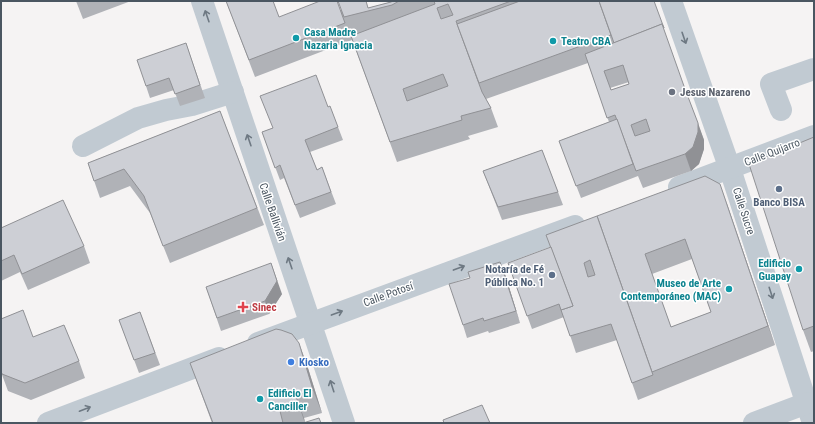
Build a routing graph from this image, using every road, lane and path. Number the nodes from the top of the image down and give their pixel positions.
1 (202, 1) edge
2 (671, 1) edge
3 (814, 69) edge
4 (233, 92) junction
5 (781, 110) dead end
6 (814, 136) edge
7 (82, 146) dead end
8 (730, 169) junction
9 (662, 193) edge
10 (595, 218) edge
11 (311, 322) junction
12 (810, 413) edge
13 (48, 423) edge
14 (344, 423) edge
15 (754, 423) edge

4 -> 1 street, Calle Ballivián
2 -> 8 street, Calle Sucre
3 - 5 street
4 - 7 street
11 -> 4 street, Calle Ballivián
6 - 8 street, Calle Quijarro
8 - 9 street
8 -> 12 street, Calle Sucre
11 -> 10 street, Calle Potosí
13 -> 11 street, Calle Potosí
14 -> 11 street, Calle Ballivián
12 - 15 street

